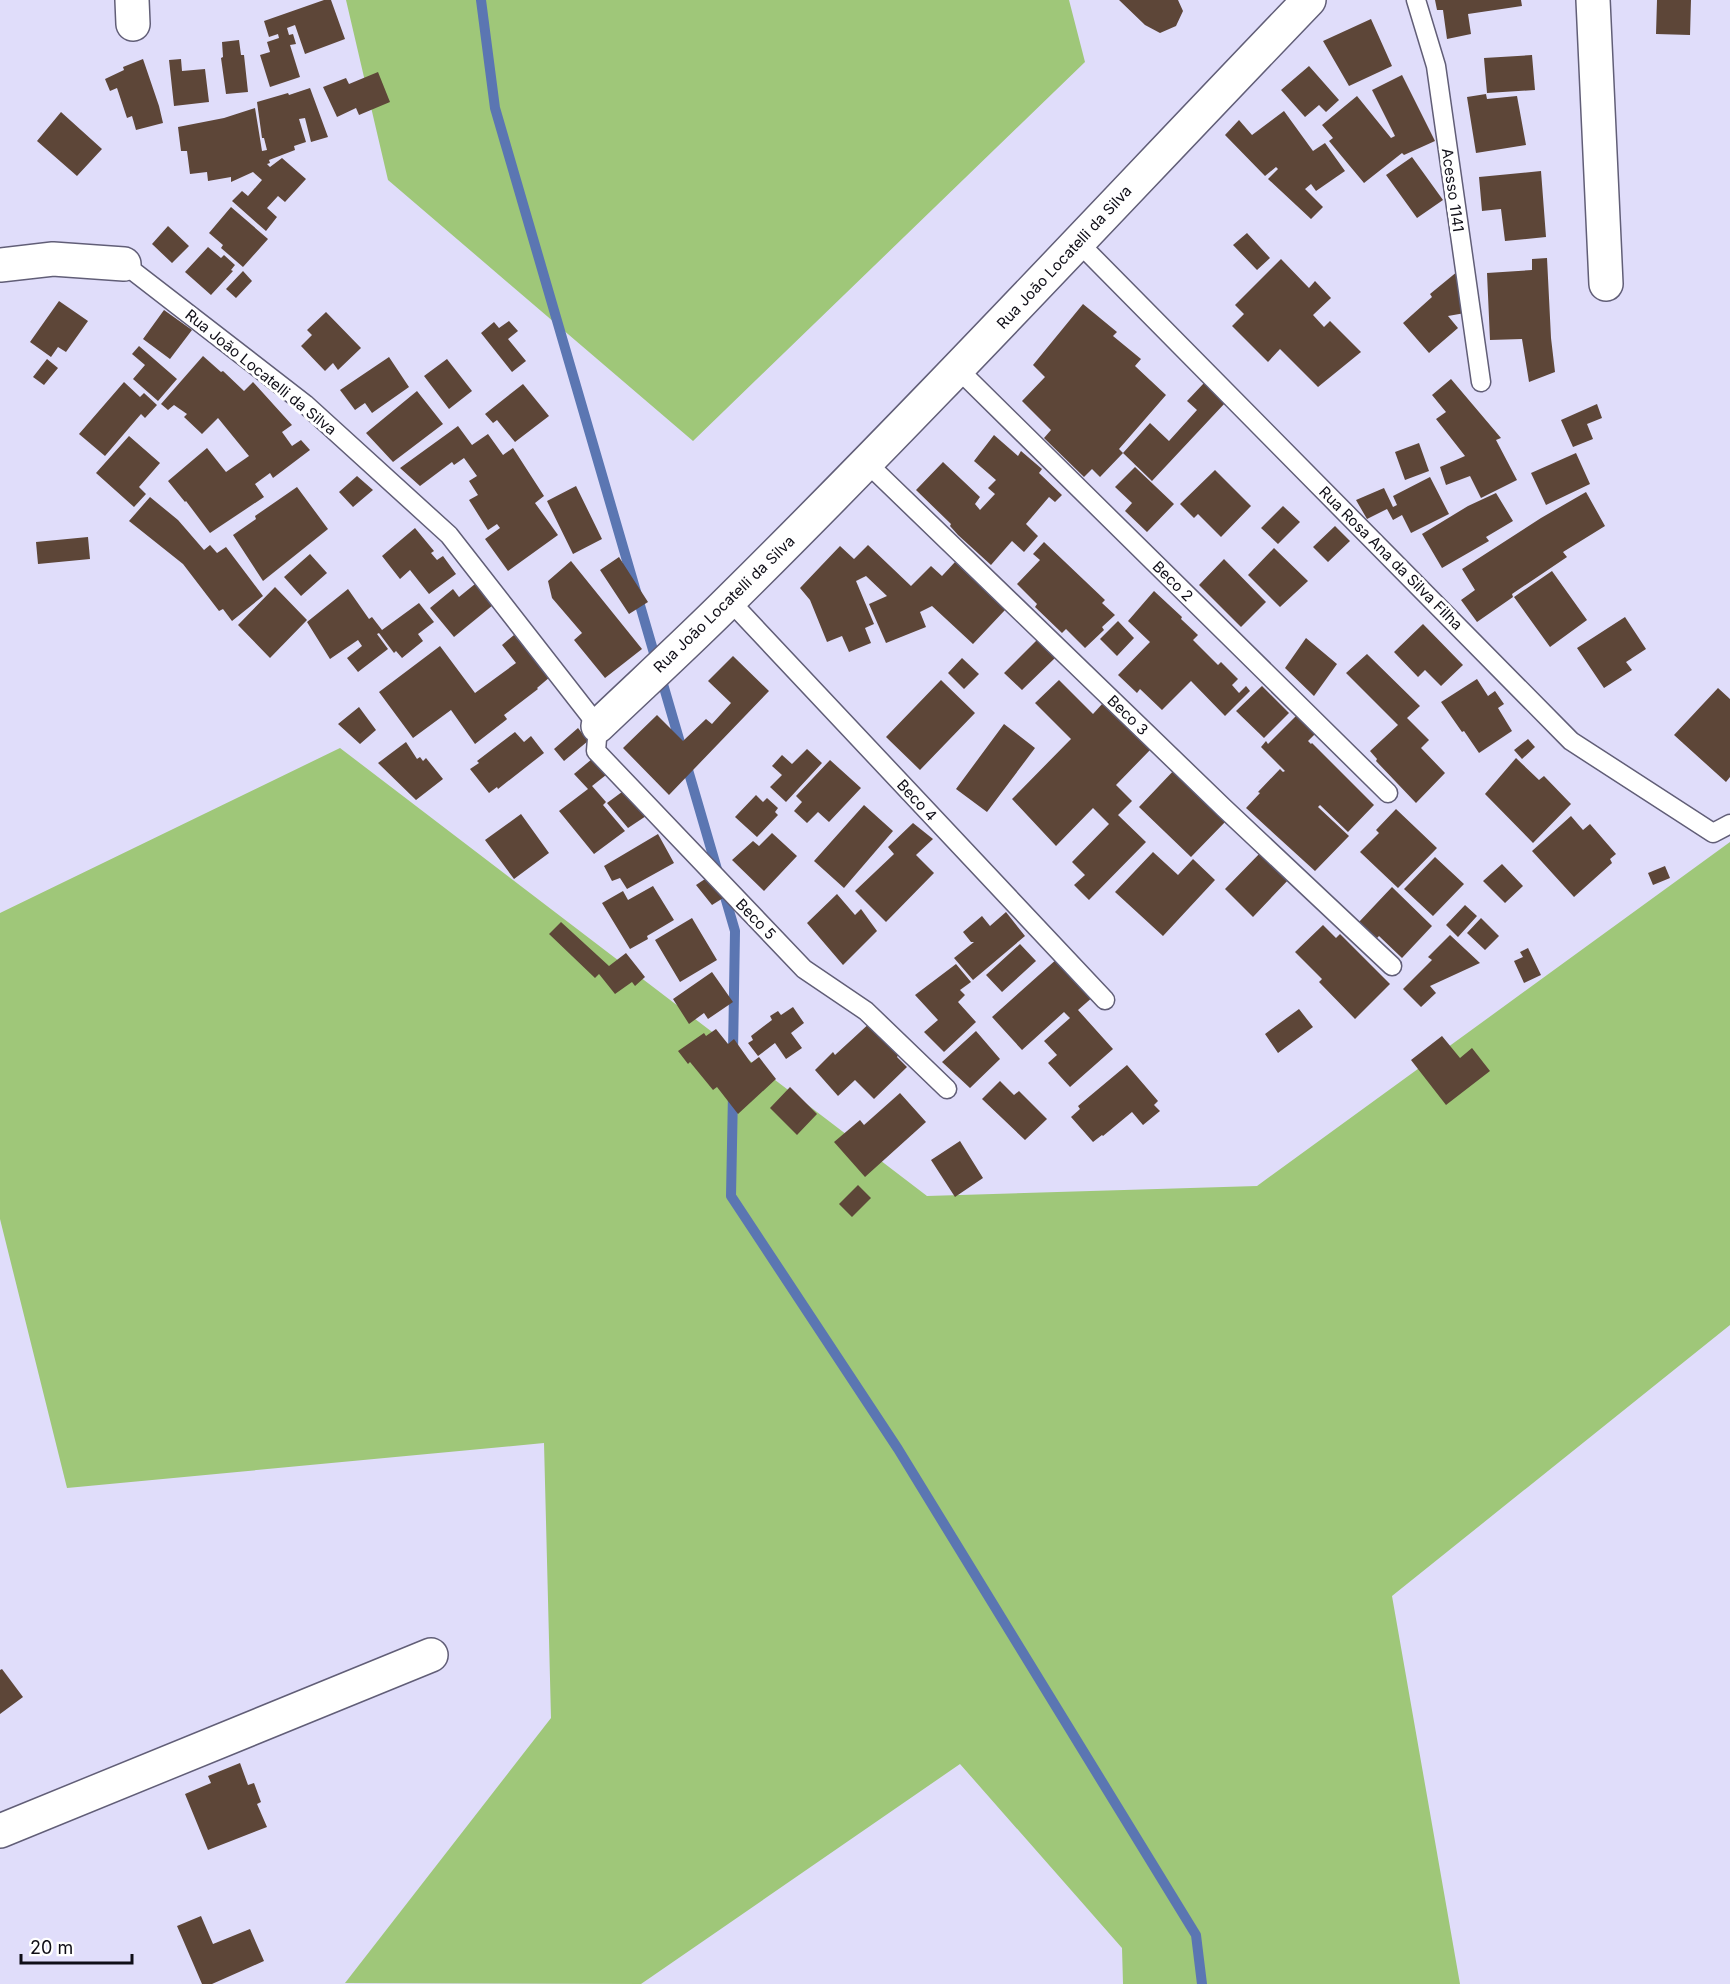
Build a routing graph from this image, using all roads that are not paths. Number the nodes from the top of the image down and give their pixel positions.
1 (1309, 0) edge
2 (1416, 0) edge
3 (1593, 0) edge
4 (1077, 241) junction
5 (124, 264) joint
6 (0, 265) edge
7 (1606, 284) dead end
8 (958, 369) junction
9 (1481, 382) dead end
10 (866, 462) junction
11 (730, 601) junction
12 (598, 726) junction
13 (1388, 793) dead end
14 (1730, 824) edge
15 (1392, 966) dead end
16 (1105, 1000) dead end
17 (947, 1089) dead end
18 (431, 1655) dead end
19 (0, 1831) edge

1 - 4 street, Rua João Locatelli da Silva
2 - 9 lane, Acesso 1141
3 - 7 street
4 - 8 street, Rua João Locatelli da Silva
4 - 14 lane, Rua Rosa Ana da Silva Filha
5 - 6 street
5 - 12 lane, Rua João Locatelli da Silva
8 - 10 street, Rua João Locatelli da Silva
8 - 13 lane, Beco 2
10 - 11 street, Rua João Locatelli da Silva
10 - 15 lane, Beco 3
11 - 12 street, Rua João Locatelli da Silva
11 - 16 lane, Beco 4
12 - 17 lane, Beco 5
18 - 19 street

